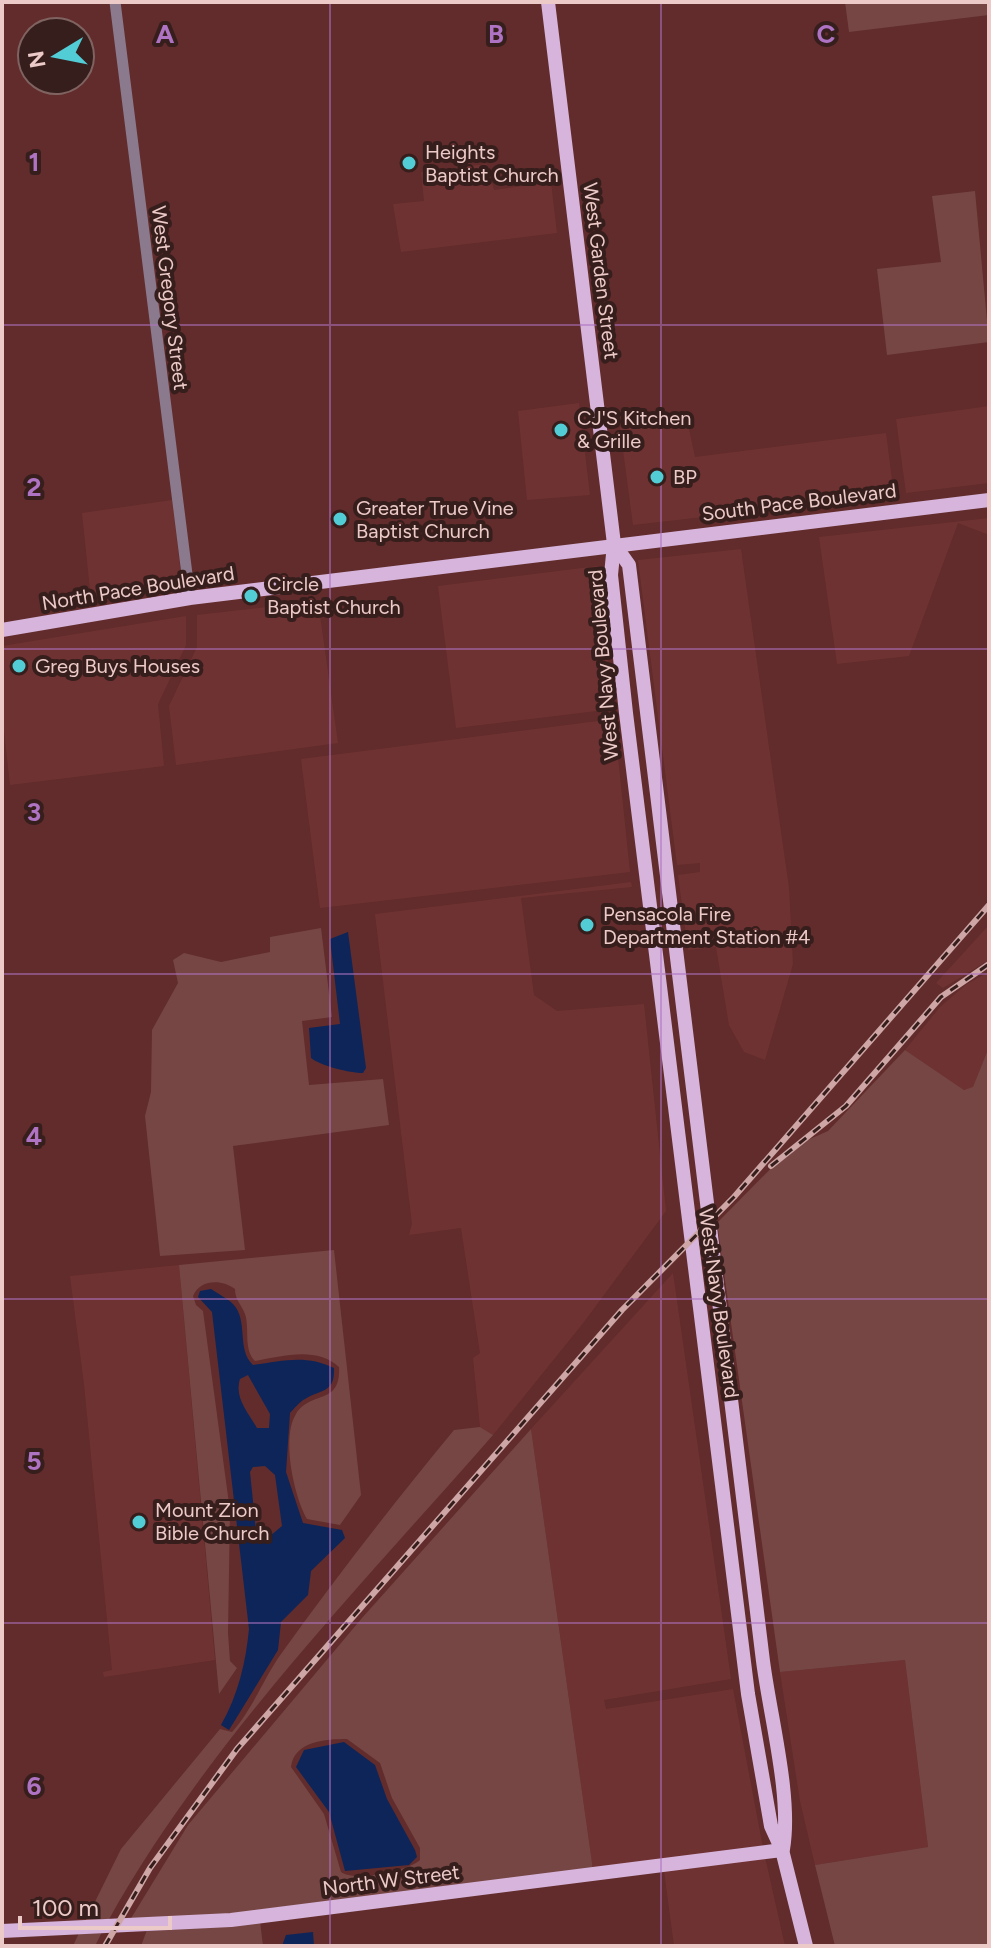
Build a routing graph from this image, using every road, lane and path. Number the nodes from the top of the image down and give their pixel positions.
1 (115, 2) edge
2 (548, 2) edge
3 (989, 500) edge
4 (614, 544) junction
5 (190, 598) junction
6 (2, 630) edge
7 (782, 1850) junction
8 (2, 1931) edge
9 (806, 1946) edge

1 - 5 street, West Gregory Street
2 - 4 main road, West Garden Street
3 - 4 main road, South Pace Boulevard
4 - 5 main road, North Pace Boulevard
4 - 7 main road, West Navy Boulevard
4 - 7 main road, West Navy Boulevard
5 - 6 main road, North Pace Boulevard
7 - 8 main road, North W Street
7 - 9 main road, West Navy Boulevard

